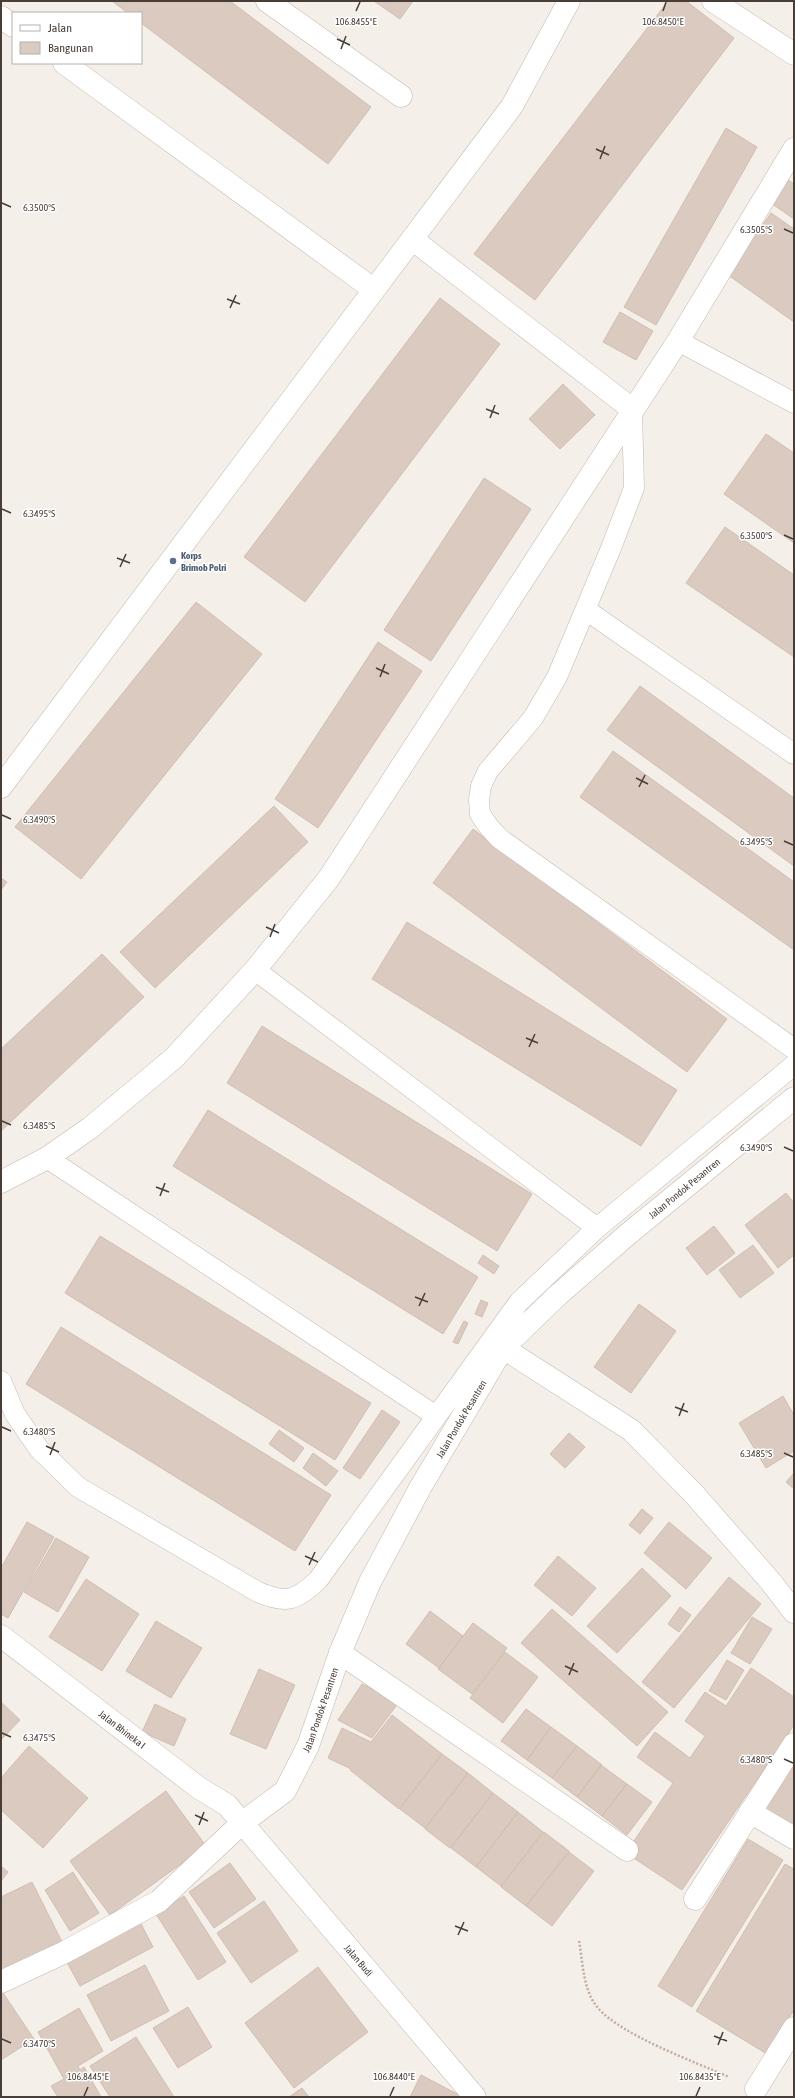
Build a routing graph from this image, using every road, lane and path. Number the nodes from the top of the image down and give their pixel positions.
1 (267, 1) edge
2 (568, 1) edge
3 (712, 1) edge
4 (1, 17) edge
5 (12, 25) edge
6 (794, 54) edge
7 (65, 64) edge
8 (401, 96) dead end
9 (794, 149) edge
10 (412, 238) junction
11 (373, 289) junction
12 (678, 341) junction
13 (794, 403) edge
14 (632, 409) junction
15 (586, 610) junction
16 (794, 754) edge
17 (1, 787) edge
18 (255, 970) junction
19 (794, 1049) edge
20 (794, 1065) edge
21 (794, 1098) edge
22 (47, 1158) junction
23 (1, 1182) edge
24 (597, 1228) junction
25 (503, 1348) junction
26 (1, 1381) edge
27 (436, 1416) junction
28 (794, 1612) edge
29 (1, 1636) edge
30 (340, 1653) junction
31 (794, 1744) edge
32 (750, 1812) junction
33 (242, 1823) junction
34 (794, 1838) edge
35 (627, 1850) dead end
36 (695, 1899) dead end
37 (579, 1941) dead end
38 (1, 1982) edge
39 (794, 2028) edge
40 (756, 2089) joint
41 (475, 2097) edge

1 - 8 street
2 - 10 street
3 - 6 street
4 - 5 street
7 - 11 street
9 - 12 street
10 - 11 street
10 - 14 street
11 - 17 street
12 - 13 lane
12 - 14 street
14 - 15 lane
14 - 18 street
15 - 16 lane
15 - 19 lane
18 - 22 street
18 - 24 lane
20 - 24 lane
21 - 25 street, Jalan Pondok Pesantren
22 - 23 street
22 - 27 lane
24 - 27 lane
25 - 28 street
25 - 30 street, Jalan Pondok Pesantren
26 - 27 lane
29 - 33 street, Jalan Bhineka I
30 - 33 street, Jalan Pondok Pesantren
30 - 35 street
31 - 32 street
32 - 34 street
32 - 36 street
33 - 38 street, Jalan Pondok Pesantren
33 - 41 street, Jalan Budi
37 - 40 path
39 - 40 street

